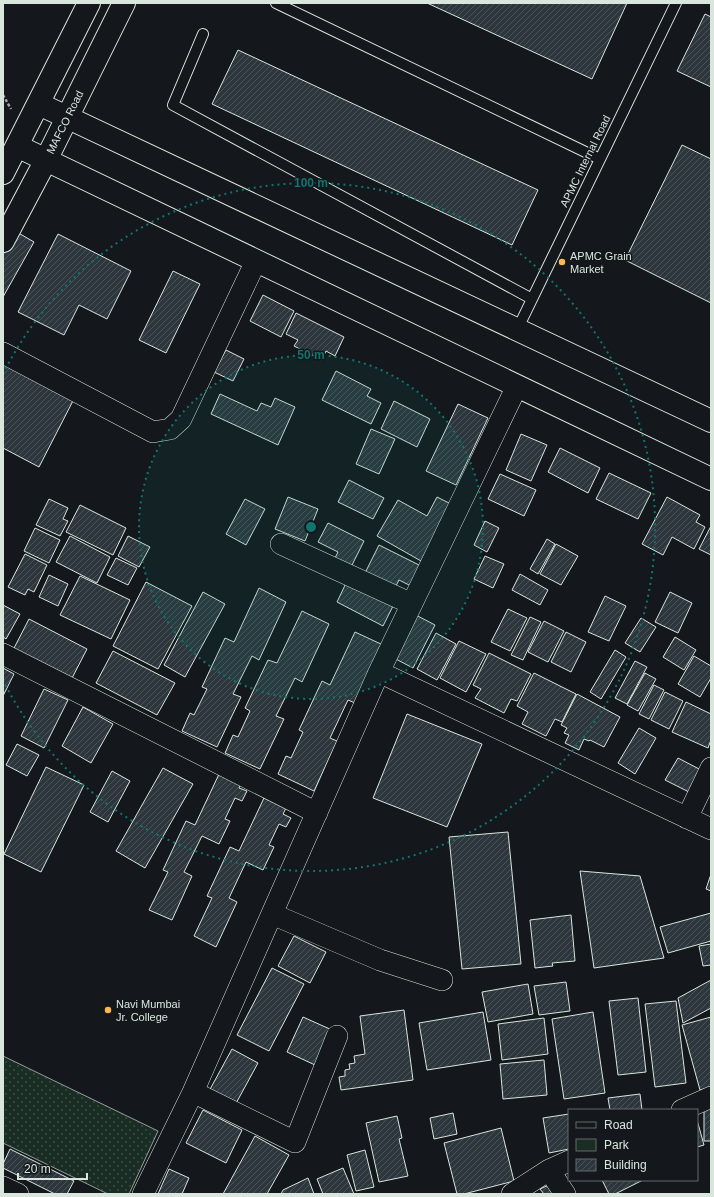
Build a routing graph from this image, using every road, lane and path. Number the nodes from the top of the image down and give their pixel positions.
1 (89, 3) edge
2 (124, 3) edge
3 (276, 3) edge
4 (676, 3) edge
5 (203, 34) dead end
6 (39, 104) junction
7 (67, 117) junction
8 (17, 146) junction
9 (600, 159) junction
10 (46, 160) junction
11 (3, 173) edge
12 (3, 241) edge
13 (256, 261) junction
14 (532, 299) junction
15 (517, 330) junction
16 (3, 353) edge
17 (517, 386) junction
18 (711, 421) edge
19 (711, 479) edge
20 (281, 544) dead end
21 (412, 604) junction
22 (3, 654) edge
23 (380, 672) junction
24 (711, 768) edge
25 (316, 814) junction
26 (686, 818) junction
27 (711, 830) edge
28 (272, 914) junction
29 (442, 980) dead end
30 (337, 1036) dead end
31 (193, 1092) junction
32 (711, 1097) edge
33 (684, 1109) edge
34 (568, 1161) edge
35 (549, 1170) junction
36 (3, 1187) edge
37 (18, 1194) edge
38 (143, 1194) edge
39 (512, 1194) edge
40 (565, 1194) edge

1 - 6 main road
2 - 7 main road, MAFCO Road
3 - 9 lane
4 - 9 lane, APMC Internal Road
5 - 14 lane
6 - 7 main road
6 - 8 main road
7 - 10 main road, MAFCO Road
7 - 15 main road
8 - 10 main road
8 - 11 main road
9 - 14 lane, APMC Internal Road
10 - 12 main road, MAFCO Road
10 - 13 main road
13 - 16 street
13 - 17 main road
14 - 15 lane, APMC Internal Road
15 - 18 main road
17 - 19 main road
17 - 21 street
20 - 21 street
21 - 23 street
22 - 25 street
23 - 25 street
23 - 26 street
24 - 26 street
25 - 28 street
26 - 27 street
28 - 29 street
28 - 31 street
30 - 31 street
31 - 38 street
32 - 33 street
34 - 35 street
35 - 39 street
35 - 40 street
36 - 37 street

